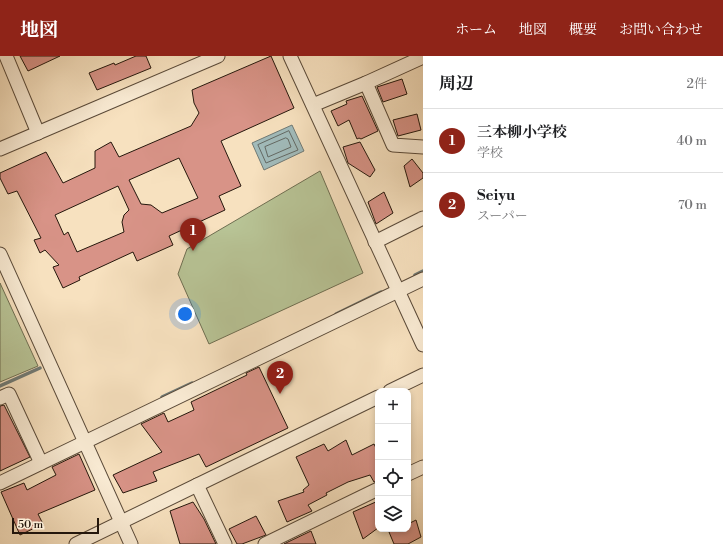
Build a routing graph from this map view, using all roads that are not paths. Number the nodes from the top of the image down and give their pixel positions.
1 (218, 56) edge
2 (290, 56) edge
3 (7, 57) edge
4 (423, 57) edge
5 (366, 83) junction
6 (313, 105) junction
7 (38, 133) junction
8 (423, 147) edge
9 (0, 149) edge
10 (423, 218) edge
11 (375, 242) junction
12 (0, 254) edge
13 (423, 279) edge
14 (399, 291) junction
15 (423, 345) edge
16 (423, 375) edge
17 (396, 388) edge
18 (0, 398) edge
19 (375, 398) edge
20 (84, 442) junction
21 (41, 463) junction
22 (423, 467) edge
23 (411, 473) edge
24 (0, 483) edge
25 (197, 485) junction
26 (375, 490) edge
27 (121, 522) junction
28 (76, 544) edge
29 (131, 544) edge
30 (225, 544) edge
31 (265, 544) edge

1 - 7 street
2 - 6 street
3 - 7 street
4 - 5 street
5 - 6 street
5 - 8 street
6 - 11 street
7 - 9 street
10 - 11 street
11 - 14 street
12 - 20 street
13 - 14 street
14 - 15 street
14 - 20 street
16 - 17 street
18 - 21 street
19 - 25 street
20 - 21 street
20 - 27 street
21 - 24 street
22 - 23 street
25 - 27 street
25 - 30 street
26 - 31 street
27 - 28 street
27 - 29 street

